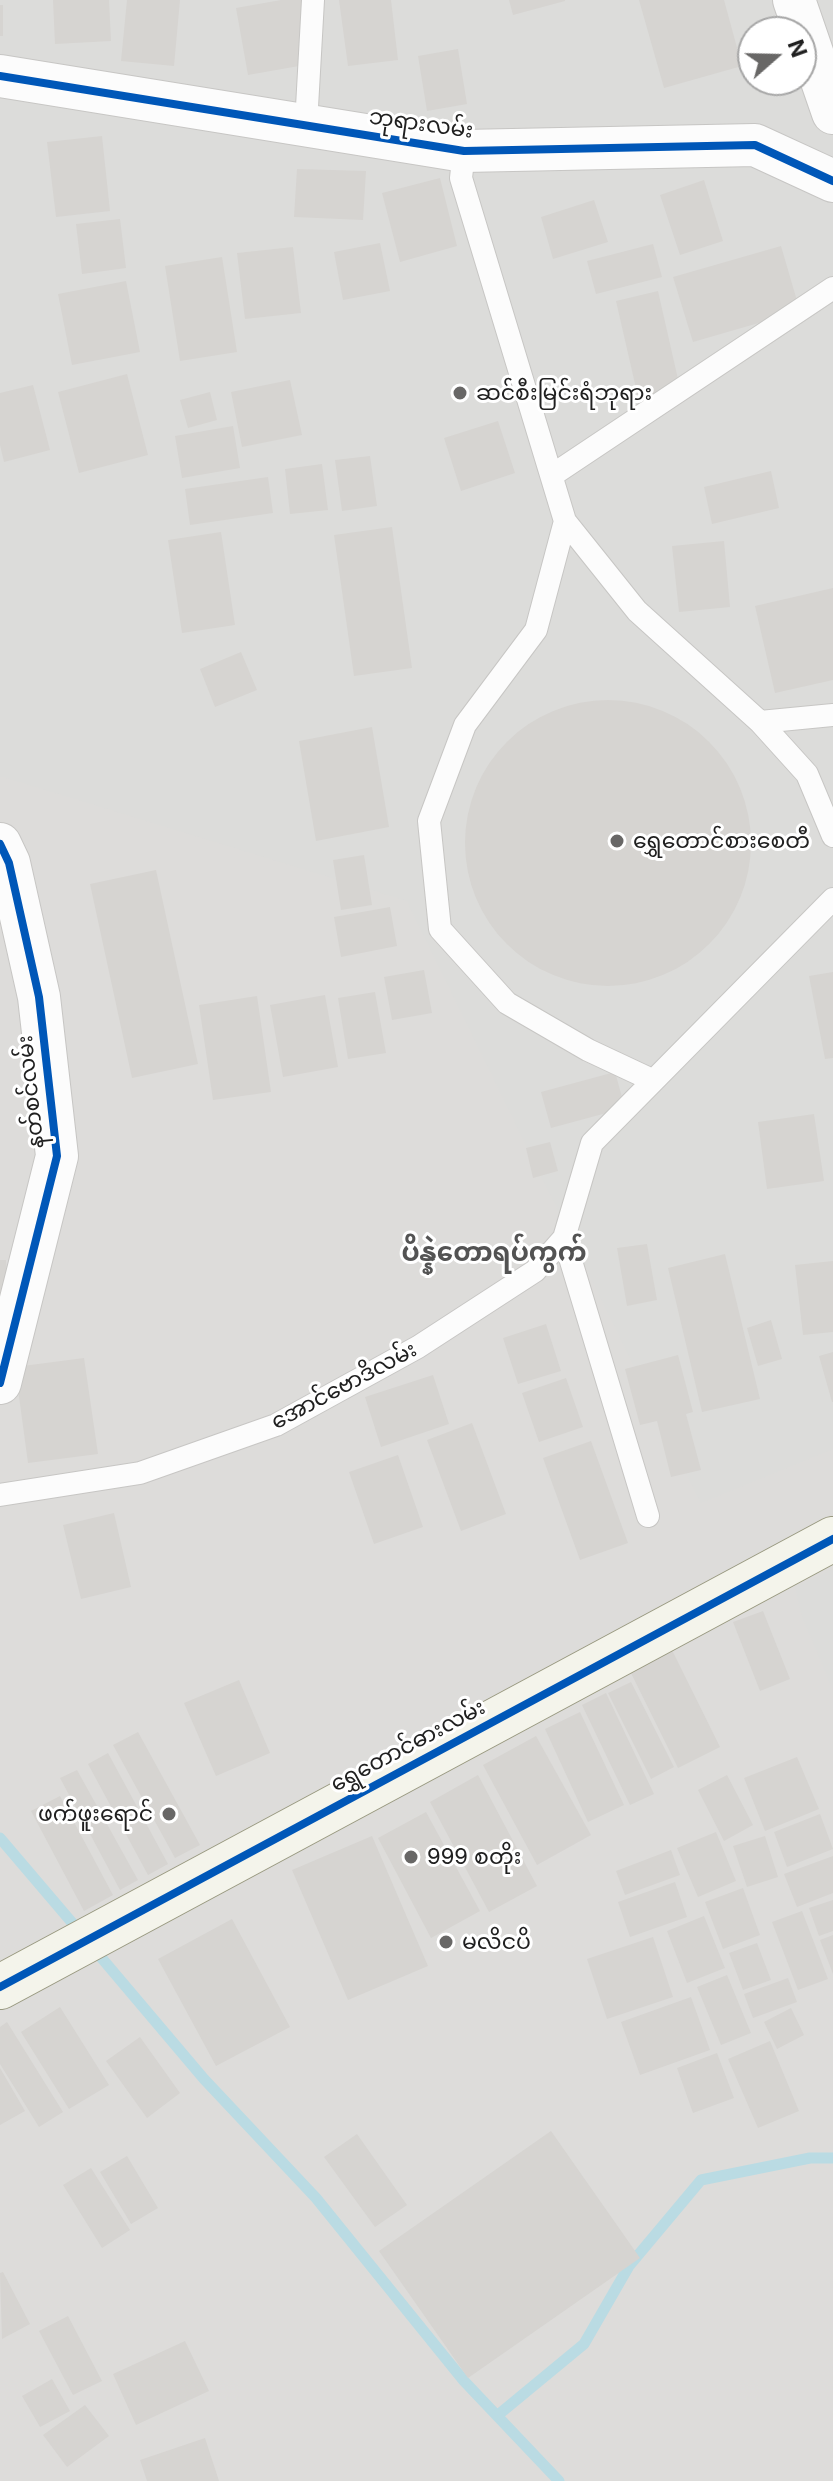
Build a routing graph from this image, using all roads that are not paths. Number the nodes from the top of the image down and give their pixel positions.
1 (313, 0) edge
2 (794, 0) edge
3 (0, 76) edge
4 (833, 113) edge
5 (306, 125) junction
6 (464, 151) junction
7 (833, 181) edge
8 (833, 288) edge
9 (554, 474) junction
10 (565, 521) junction
11 (833, 715) edge
12 (760, 722) junction
13 (833, 836) edge
14 (0, 844) edge
15 (833, 899) edge
16 (652, 1080) junction
17 (564, 1238) junction
18 (0, 1383) edge
19 (0, 1495) edge
20 (648, 1516) dead end
21 (833, 1539) edge
22 (0, 1987) edge

1 - 5 lane
2 - 4 street
3 - 5 street, ဘုရားလမ်း
5 - 6 street, ဘုရားလမ်း
6 - 7 street, ဘုရားလမ်း
6 - 9 lane
8 - 9 lane
9 - 10 lane
10 - 12 lane
10 - 16 lane
11 - 12 lane
12 - 13 lane
14 - 18 street, နတ်စင်လမ်း
15 - 16 lane
16 - 17 lane
17 - 19 lane, အောင်ဗောဒိလမ်း
17 - 20 lane
21 - 22 street, ရွှေတောင်ဓားလမ်း

